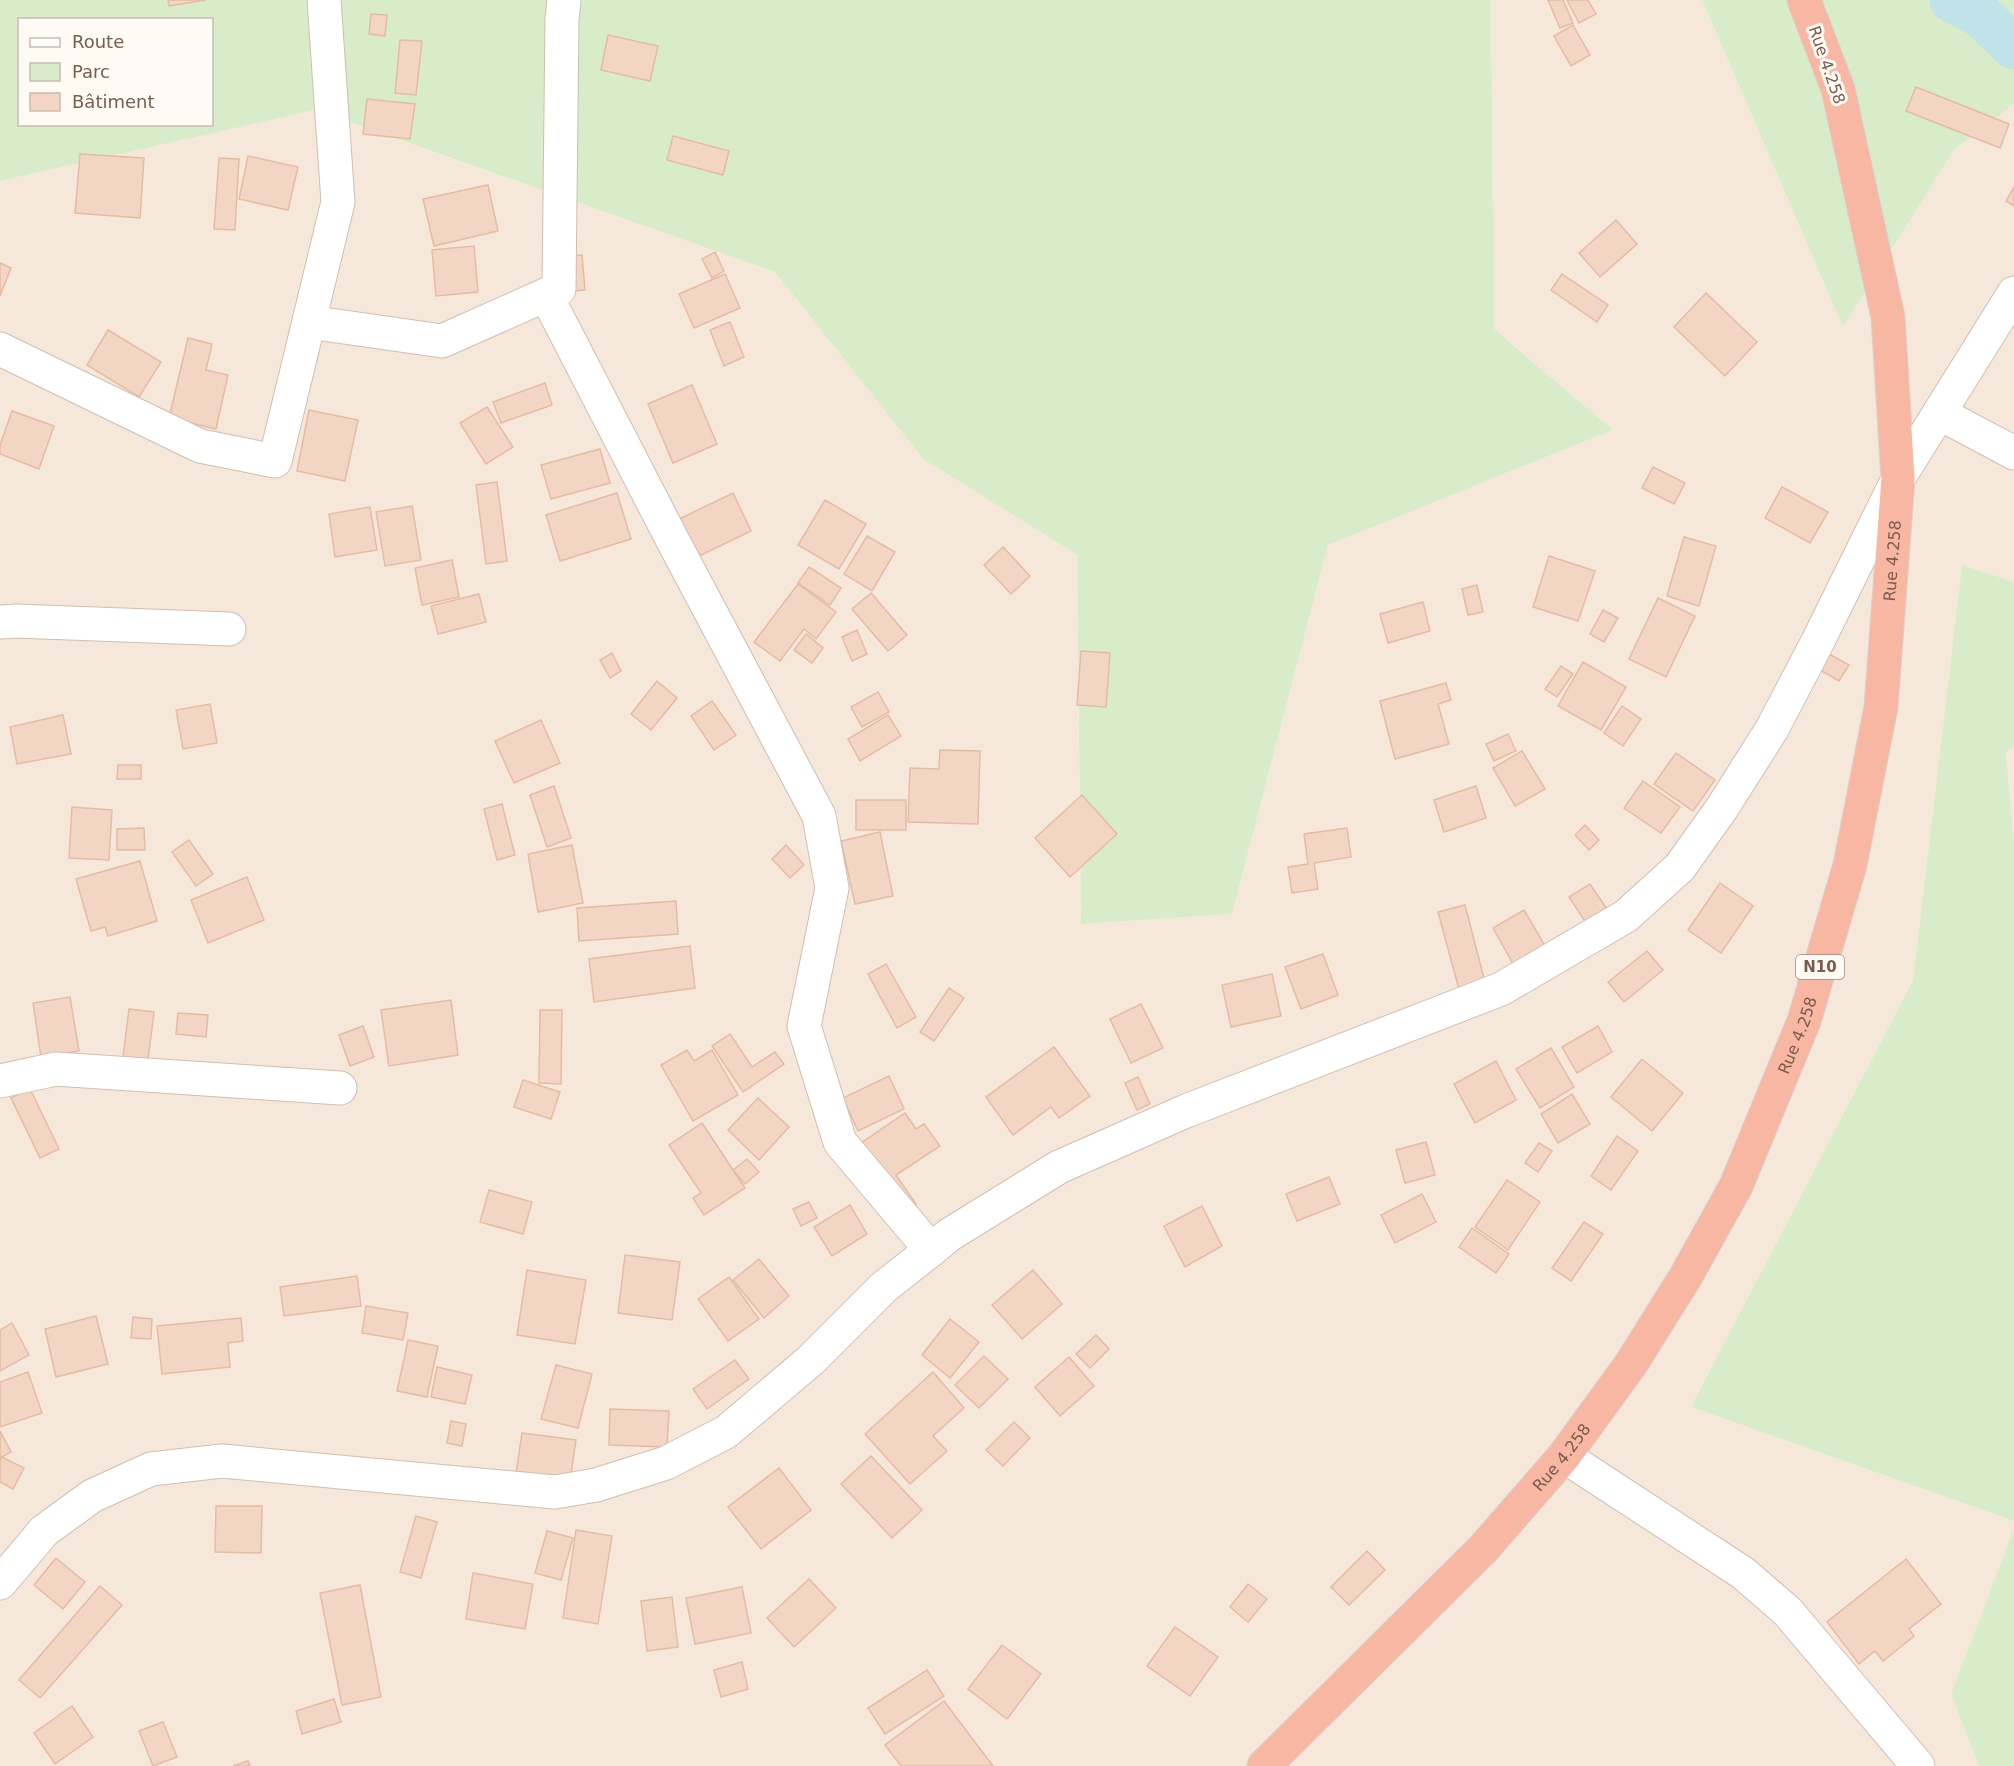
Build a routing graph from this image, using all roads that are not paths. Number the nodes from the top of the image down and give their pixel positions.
1 (324, 0) edge
2 (564, 0) edge
3 (1804, 0) edge
4 (2014, 293) edge
5 (546, 295) junction
6 (309, 322) junction
7 (0, 349) edge
8 (1939, 413) junction
9 (2014, 453) edge
10 (1898, 479) junction
11 (0, 622) edge
12 (229, 629) dead end
13 (0, 1081) edge
14 (340, 1088) dead end
15 (931, 1250) junction
16 (1564, 1456) junction
17 (0, 1584) edge
18 (1264, 1766) edge
19 (1918, 1766) edge

1 - 6 street
2 - 5 street
3 - 10 highway, Rue 4.258 / N10
4 - 8 street
5 - 6 street
5 - 15 street
6 - 7 street
8 - 9 street
8 - 10 street
10 - 15 street
10 - 16 highway, Rue 4.258 / N10
11 - 12 street
13 - 14 street
15 - 17 street
16 - 18 highway, Rue 4.258 / N10
16 - 19 street

